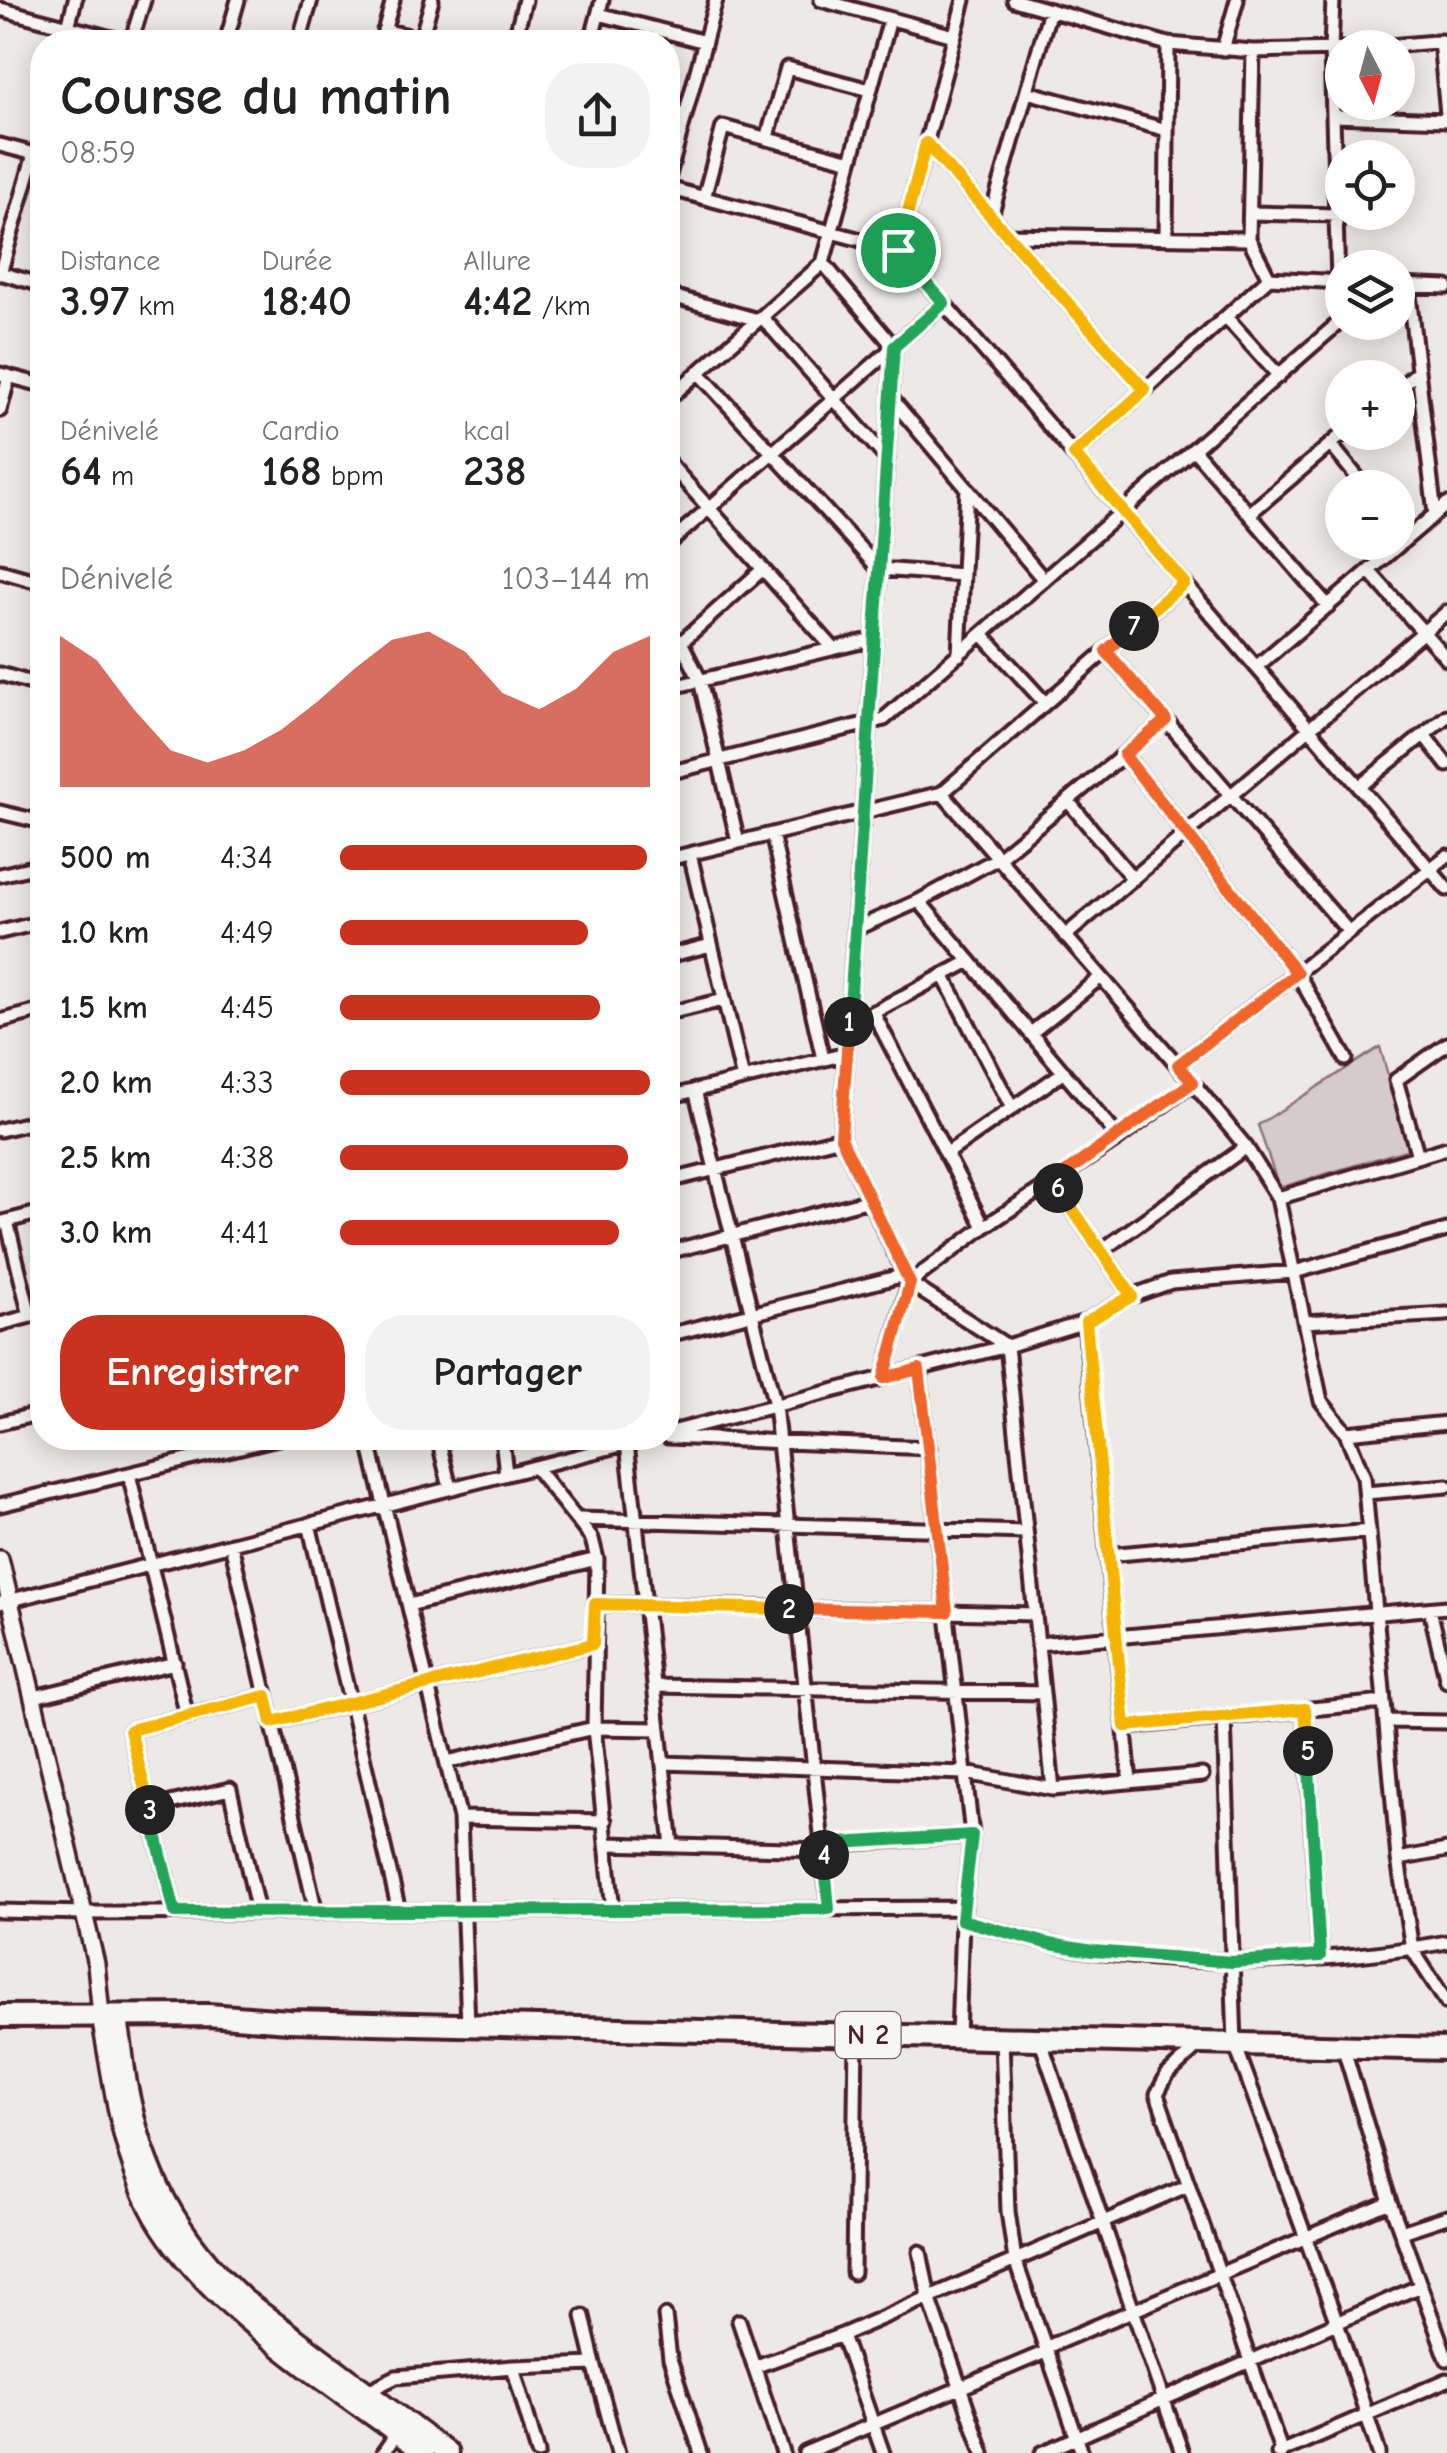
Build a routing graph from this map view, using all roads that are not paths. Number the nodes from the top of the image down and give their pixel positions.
1 (75, 0) edge
2 (144, 0) edge
3 (238, 0) edge
4 (311, 0) edge
5 (393, 0) edge
6 (432, 0) edge
7 (525, 0) edge
8 (602, 0) edge
9 (716, 0) edge
10 (820, 0) edge
11 (875, 0) edge
12 (964, 0) edge
13 (1014, 0) edge
14 (1236, 0) edge
15 (1332, 0) edge
16 (0, 8) edge
17 (1050, 10) junction
18 (598, 14) junction
19 (871, 14) junction
20 (890, 18) junction
21 (643, 25) junction
22 (68, 27) junction
23 (74, 30) edge
24 (133, 30) edge
25 (229, 30) edge
26 (302, 30) edge
27 (384, 30) edge
28 (428, 30) edge
29 (517, 30) edge
30 (594, 30) edge
31 (642, 30) edge
32 (661, 30) edge
33 (1335, 30) edge
34 (680, 35) edge
35 (954, 36) junction
36 (1444, 41) edge
37 (705, 42) junction
38 (1168, 44) junction
39 (1415, 44) edge
40 (1223, 49) junction
41 (1325, 50) edge
42 (1253, 52) junction
43 (870, 90) junction
44 (1027, 92) junction
45 (680, 115) edge
46 (685, 116) junction
47 (1415, 117) edge
48 (1447, 117) edge
49 (1167, 130) junction
50 (680, 134) edge
51 (766, 138) junction
52 (926, 143) junction
53 (0, 144) edge
54 (30, 153) edge
55 (851, 161) junction
56 (30, 180) edge
57 (680, 191) edge
58 (704, 198) junction
59 (1250, 212) junction
60 (1325, 215) edge
61 (991, 216) junction
62 (832, 232) junction
63 (1008, 236) junction
64 (1166, 236) junction
65 (1249, 239) junction
66 (898, 250) junction
67 (823, 263) junction
68 (0, 274) edge
69 (1269, 278) junction
70 (30, 281) edge
71 (1325, 281) edge
72 (1415, 286) edge
73 (1447, 287) edge
74 (680, 298) edge
75 (944, 303) junction
76 (1226, 317) junction
77 (760, 318) junction
78 (1325, 335) edge
79 (1412, 340) edge
80 (894, 347) junction
81 (698, 372) junction
82 (1418, 372) junction
83 (5, 375) edge
84 (1415, 375) edge
85 (1279, 376) junction
86 (30, 382) edge
87 (680, 388) edge
88 (1145, 390) junction
89 (891, 398) junction
90 (833, 400) junction
91 (0, 410) edge
92 (1194, 450) junction
93 (1325, 450) edge
94 (1335, 450) edge
95 (771, 454) junction
96 (1074, 454) junction
97 (886, 459) junction
98 (1351, 470) edge
99 (680, 475) edge
100 (967, 488) junction
101 (1447, 504) edge
102 (709, 508) junction
103 (1123, 512) junction
104 (1249, 514) junction
105 (1435, 514) junction
106 (1415, 532) edge
107 (680, 533) edge
108 (1382, 560) edge
109 (763, 569) junction
110 (879, 570) junction
111 (1369, 571) junction
112 (0, 572) edge
113 (963, 575) junction
114 (1044, 580) junction
115 (30, 581) edge
116 (1184, 583) junction
117 (1328, 606) junction
118 (1447, 612) edge
119 (1424, 630) junction
120 (982, 634) junction
121 (874, 639) junction
122 (681, 642) joint
123 (832, 648) junction
124 (1106, 651) junction
125 (958, 654) junction
126 (1447, 659) edge
127 (1256, 668) junction
128 (0, 674) edge
129 (700, 680) junction
130 (30, 683) edge
131 (680, 685) edge
132 (1045, 704) junction
133 (1447, 716) edge
134 (1166, 720) junction
135 (869, 725) junction
136 (1309, 729) junction
137 (1425, 736) junction
138 (1124, 755) junction
139 (718, 760) junction
140 (1447, 765) edge
141 (680, 770) edge
142 (1360, 787) junction
143 (942, 793) junction
144 (1231, 796) junction
145 (1068, 801) junction
146 (0, 812) edge
147 (861, 812) junction
148 (30, 819) edge
149 (772, 834) junction
150 (1186, 834) junction
151 (738, 842) junction
152 (690, 854) junction
153 (1447, 856) edge
154 (680, 857) edge
155 (998, 858) junction
156 (30, 868) edge
157 (1430, 869) junction
158 (0, 875) edge
159 (1133, 879) junction
160 (1447, 888) edge
161 (918, 900) junction
162 (30, 925) edge
163 (855, 928) junction
164 (0, 932) edge
165 (1350, 932) junction
166 (1066, 936) junction
167 (712, 945) junction
168 (680, 953) edge
169 (970, 961) junction
170 (1297, 973) junction
171 (943, 975) junction
172 (1101, 977) junction
173 (724, 1000) junction
174 (680, 1010) edge
175 (873, 1012) junction
176 (30, 1013) edge
177 (0, 1021) edge
178 (848, 1026) junction
179 (1031, 1033) junction
180 (1447, 1044) edge
181 (846, 1054) junction
182 (1346, 1059) dead end
183 (823, 1060) junction
184 (1178, 1065) junction
185 (1064, 1072) junction
186 (742, 1079) junction
187 (1193, 1082) junction
188 (695, 1090) junction
189 (680, 1094) edge
190 (1012, 1108) junction
191 (30, 1123) edge
192 (0, 1130) edge
193 (841, 1138) junction
194 (1119, 1138) junction
195 (1246, 1146) junction
196 (1447, 1148) edge
197 (946, 1154) junction
198 (1418, 1156) junction
199 (715, 1169) junction
200 (680, 1177) edge
201 (1054, 1181) junction
202 (1278, 1198) junction
203 (870, 1200) junction
204 (30, 1215) edge
205 (3, 1222) edge
206 (984, 1227) junction
207 (1447, 1230) edge
208 (732, 1236) junction
209 (680, 1249) edge
210 (1101, 1250) junction
211 (1294, 1272) junction
212 (907, 1279) junction
213 (1132, 1296) junction
214 (30, 1298) edge
215 (752, 1313) junction
216 (1447, 1314) edge
217 (30, 1316) edge
218 (1086, 1322) junction
219 (1304, 1322) junction
220 (0, 1324) edge
221 (680, 1331) edge
222 (1007, 1346) junction
223 (919, 1369) junction
224 (884, 1378) junction
225 (775, 1406) junction
226 (30, 1416) edge
227 (0, 1423) edge
228 (1447, 1423) edge
229 (680, 1432) edge
230 (1346, 1433) junction
231 (680, 1436) edge
232 (779, 1444) junction
233 (929, 1448) junction
234 (217, 1450) edge
235 (371, 1450) edge
236 (441, 1450) edge
237 (503, 1450) edge
238 (599, 1450) edge
239 (637, 1450) edge
240 (535, 1467) junction
241 (130, 1474) junction
242 (506, 1474) junction
243 (1447, 1486) edge
244 (450, 1488) junction
245 (1366, 1493) junction
246 (0, 1505) edge
247 (385, 1505) junction
248 (579, 1518) junction
249 (636, 1521) junction
250 (308, 1524) junction
251 (788, 1526) junction
252 (938, 1530) junction
253 (1369, 1531) junction
254 (1026, 1532) junction
255 (232, 1544) junction
256 (1108, 1555) junction
257 (0, 1558) edge
258 (596, 1558) junction
259 (151, 1564) junction
260 (5, 1602) edge
261 (595, 1604) junction
262 (409, 1605) junction
263 (645, 1606) junction
264 (1447, 1606) edge
265 (797, 1609) junction
266 (1430, 1610) junction
267 (947, 1612) junction
268 (1034, 1614) junction
269 (1376, 1615) junction
270 (1116, 1637) junction
271 (593, 1644) junction
272 (1038, 1644) junction
273 (175, 1663) junction
274 (1447, 1681) edge
275 (428, 1684) junction
276 (654, 1686) junction
277 (806, 1689) junction
278 (956, 1691) junction
279 (1043, 1693) junction
280 (266, 1696) junction
281 (34, 1697) junction
282 (1384, 1702) junction
283 (350, 1703) junction
284 (1305, 1709) junction
285 (188, 1716) junction
286 (1224, 1717) junction
287 (1386, 1721) junction
288 (272, 1722) junction
289 (1447, 1722) edge
290 (1125, 1726) junction
291 (594, 1728) junction
292 (659, 1729) junction
293 (447, 1762) junction
294 (663, 1763) junction
295 (814, 1768) junction
296 (966, 1774) junction
297 (1202, 1775) dead end
298 (1130, 1782) junction
299 (1053, 1789) junction
300 (150, 1808) junction
301 (460, 1818) junction
302 (605, 1821) junction
303 (972, 1835) junction
304 (608, 1844) junction
305 (672, 1846) junction
306 (823, 1847) junction
307 (1447, 1850) edge
308 (1398, 1859) junction
309 (829, 1909) junction
310 (0, 1910) edge
311 (613, 1910) junction
312 (399, 1911) junction
313 (465, 1911) junction
314 (175, 1912) junction
315 (258, 1912) junction
316 (316, 1912) junction
317 (84, 1913) junction
318 (963, 1914) junction
319 (1447, 1942) edge
320 (1412, 1948) junction
321 (1320, 1956) junction
322 (1232, 1962) junction
323 (1447, 2004) edge
324 (0, 2018) edge
325 (110, 2020) junction
326 (468, 2026) junction
327 (856, 2034) junction
328 (958, 2037) junction
329 (1002, 2038) junction
330 (1040, 2039) junction
331 (1200, 2044) junction
332 (1235, 2044) junction
333 (1343, 2046) junction
334 (1447, 2048) edge
335 (1189, 2186) junction
336 (1390, 2202) junction
337 (1447, 2217) edge
338 (1101, 2223) junction
339 (1401, 2232) junction
340 (1306, 2238) junction
341 (920, 2252) dead end
342 (1015, 2260) junction
343 (853, 2273) dead end
344 (1219, 2274) junction
345 (1420, 2286) junction
346 (929, 2297) junction
347 (1132, 2311) junction
348 (583, 2316) dead end
349 (665, 2316) dead end
350 (1447, 2317) edge
351 (258, 2319) junction
352 (738, 2321) dead end
353 (1433, 2322) junction
354 (1337, 2323) junction
355 (842, 2335) junction
356 (1047, 2349) junction
357 (1447, 2359) edge
358 (1250, 2362) junction
359 (594, 2364) junction
360 (512, 2367) junction
361 (754, 2367) junction
362 (1447, 2380) edge
363 (960, 2388) junction
364 (366, 2392) junction
365 (1165, 2399) junction
366 (1367, 2414) junction
367 (873, 2424) junction
368 (398, 2433) junction
369 (1077, 2438) junction
370 (1280, 2452) edge
371 (383, 2453) edge
372 (424, 2453) edge
373 (448, 2453) edge
374 (538, 2453) edge
375 (618, 2453) edge
376 (701, 2453) edge
377 (783, 2453) edge
378 (804, 2453) edge
379 (883, 2453) edge
380 (982, 2453) edge
381 (1042, 2453) edge
382 (1082, 2453) edge
383 (1182, 2453) edge
384 (1379, 2453) edge

1 - 22 street
2 - 24 street
3 - 25 street
4 - 26 street
5 - 27 street
6 - 28 street
7 - 29 street
8 - 18 street
9 - 37 street
10 - 19 street
11 - 19 street
12 - 35 street
13 - 17 street
14 - 40 street
15 - 33 street
16 - 22 street
17 - 38 street
17 - 44 street
18 - 21 street
18 - 30 street
19 - 20 street
20 - 35 street
20 - 43 street
21 - 31 street
21 - 32 street
22 - 23 street
34 - 37 street
35 - 52 street
36 - 39 street
36 - 48 street
37 - 46 street
38 - 40 street
38 - 49 street
40 - 42 street
41 - 42 street
42 - 59 street
43 - 51 street
43 - 55 street
44 - 49 street
44 - 61 street
45 - 46 street
46 - 50 street
47 - 48 street
49 - 64 street
51 - 55 street
51 - 58 street
52 - 61 street
52 - 66 street
53 - 54 street
55 - 62 street
56 - 68 street
57 - 58 street
58 - 62 street
59 - 60 street
59 - 65 street
61 - 63 street
62 - 66 street
62 - 67 street
63 - 64 street
63 - 88 street
64 - 65 street
65 - 69 street
66 - 75 street
67 - 77 street
67 - 80 street
68 - 70 street
69 - 71 street
69 - 76 street
72 - 73 street
74 - 77 street
75 - 80 street
75 - 96 street
76 - 85 street
76 - 88 street
77 - 81 street
77 - 90 street
78 - 85 street
79 - 82 street
80 - 89 street
80 - 90 street
81 - 87 street
81 - 95 street
82 - 84 street
82 - 105 street
83 - 86 street
83 - 91 street
85 - 92 street
88 - 96 street
89 - 97 street
89 - 100 street
90 - 95 street
90 - 97 street
92 - 103 street
92 - 104 street
93 - 104 street
94 - 98 street
95 - 102 street
95 - 110 street
96 - 103 street
97 - 110 street
99 - 102 street
100 - 113 street
100 - 114 street
101 - 105 street
102 - 107 street
102 - 109 street
103 - 114 street
103 - 116 street
104 - 117 street
105 - 106 street
108 - 111 street
109 - 122 street
109 - 123 street
110 - 113 street
110 - 121 street
111 - 117 street
111 - 119 street
112 - 115 street
113 - 125 street
114 - 120 street
116 - 124 street
116 - 127 street
117 - 127 street
118 - 119 street
119 - 126 street
119 - 136 street
120 - 125 street
120 - 132 street
121 - 123 street
121 - 135 street
122 - 129 street
123 - 129 street
124 - 132 street
124 - 134 street
125 - 135 street
127 - 136 street
128 - 130 street
129 - 131 street
129 - 139 street
132 - 143 street
133 - 137 street
134 - 138 street
134 - 144 street
135 - 139 street
135 - 147 street
136 - 142 street
136 - 144 street
137 - 140 street
137 - 142 street
138 - 145 street
138 - 150 street
139 - 141 street
139 - 151 street
142 - 157 street
143 - 147 street
143 - 155 street
144 - 150 street
144 - 165 street
145 - 155 street
145 - 159 street
146 - 148 street
147 - 149 street
147 - 163 street
149 - 151 street
149 - 183 street
150 - 159 street
150 - 170 street
151 - 152 street
152 - 154 street
152 - 167 street
153 - 157 street
155 - 161 street
155 - 166 street
156 - 158 street
157 - 160 street
157 - 165 street
159 - 166 street
161 - 163 street
161 - 169 street
162 - 164 street
163 - 178 street
165 - 170 street
166 - 172 street
167 - 168 street
167 - 173 street
169 - 171 street
169 - 179 street
170 - 182 street
170 - 184 street
171 - 175 street
171 - 190 street
172 - 179 street
172 - 184 street
173 - 174 street
173 - 186 street
175 - 178 street
175 - 197 street
176 - 177 street
178 - 181 street
179 - 185 street
180 - 198 street
181 - 183 street
181 - 193 street
183 - 186 street
184 - 187 street
185 - 190 street
185 - 194 street
186 - 188 street
187 - 194 street
187 - 195 street
188 - 189 street
188 - 199 street
190 - 197 street
191 - 192 street
193 - 199 street
193 - 203 street
194 - 201 street
195 - 202 street
195 - 210 street
196 - 198 street
197 - 206 street
198 - 202 street
199 - 200 street
199 - 208 street
201 - 206 street
201 - 210 street
202 - 211 street
203 - 208 street
203 - 212 street
204 - 205 street
205 - 214 street
206 - 212 street
207 - 211 street
208 - 209 street
208 - 215 street
210 - 213 street
211 - 213 street
211 - 219 street
212 - 215 street
212 - 222 street
212 - 224 street
213 - 218 street
215 - 221 street
215 - 225 street
216 - 219 street
217 - 220 street
218 - 222 street
218 - 256 street
219 - 230 street
222 - 223 street
222 - 254 street
223 - 224 street
223 - 233 street
224 - 225 street
225 - 229 street
225 - 232 street
226 - 227 street
228 - 230 street
230 - 245 street
231 - 232 street
232 - 233 street
232 - 251 street
233 - 252 street
234 - 241 street
235 - 247 street
236 - 244 street
237 - 242 street
238 - 240 street
239 - 249 street
240 - 242 street
240 - 248 street
241 - 246 street
241 - 259 street
242 - 244 street
243 - 245 street
244 - 247 street
245 - 253 street
247 - 250 street
247 - 262 street
248 - 249 street
248 - 258 street
249 - 251 street
249 - 263 street
250 - 255 street
250 - 283 street
251 - 252 street
251 - 265 street
252 - 254 street
252 - 267 street
253 - 256 street
253 - 269 street
254 - 268 street
255 - 259 street
255 - 280 street
256 - 270 street
257 - 260 street
258 - 261 street
258 - 262 street
259 - 260 street
259 - 273 street
260 - 281 street
261 - 263 street
261 - 271 street
262 - 275 street
263 - 265 street
263 - 276 street
264 - 266 street
265 - 267 street
265 - 277 street
266 - 269 street
266 - 274 street
267 - 268 street
267 - 278 street
268 - 272 street
269 - 270 street
269 - 282 street
270 - 272 street
270 - 290 street
271 - 275 street
271 - 291 street
272 - 279 street
273 - 281 street
273 - 285 street
275 - 283 street
275 - 293 street
276 - 277 street
276 - 292 street
277 - 278 street
277 - 295 street
278 - 279 street
278 - 296 street
279 - 299 street
280 - 285 street
280 - 288 street
281 - 317 street
282 - 284 street
282 - 287 street
283 - 288 street
283 - 312 street
284 - 286 street
284 - 321 street
285 - 300 street
286 - 290 street
286 - 322 street
287 - 289 street
287 - 308 street
288 - 316 street
290 - 298 street
291 - 292 street
291 - 293 street
291 - 302 street
292 - 294 street
293 - 301 street
294 - 295 street
294 - 305 street
295 - 296 street
295 - 306 street
296 - 299 street
296 - 303 street
297 - 298 street
298 - 299 street
300 - 314 street
300 - 315 street
301 - 302 street
301 - 313 street
302 - 304 street
303 - 306 street
303 - 318 street
304 - 305 street
304 - 311 street
305 - 306 street
306 - 309 street
307 - 308 street
308 - 320 street
309 - 311 street
309 - 318 street
310 - 317 street
311 - 313 street
312 - 313 street
312 - 316 street
313 - 326 street
314 - 315 street
314 - 317 street
315 - 316 street
317 - 325 street
318 - 322 street
318 - 328 street
319 - 320 street
320 - 321 street
320 - 323 street
321 - 322 street
322 - 332 street
324 - 325 highway, N 2
325 - 326 highway, N 2
325 - 351 main road
326 - 327 highway, N 2
327 - 328 highway, N 2
327 - 343 street
328 - 329 highway, N 2
329 - 330 highway, N 2
329 - 342 street
330 - 331 highway, N 2
330 - 338 street
331 - 332 highway, N 2
331 - 335 street
332 - 333 highway, N 2
332 - 340 street
333 - 334 highway, N 2
333 - 336 street
335 - 338 street
335 - 344 street
336 - 339 street
336 - 340 street
337 - 339 street
338 - 342 street
338 - 347 street
339 - 345 street
340 - 344 street
340 - 354 street
341 - 346 street
342 - 346 street
342 - 356 street
344 - 347 street
344 - 358 street
345 - 353 street
345 - 354 street
346 - 355 street
346 - 363 street
347 - 356 street
347 - 365 street
348 - 359 street
349 - 376 street
350 - 353 street
351 - 364 main road
351 - 368 main road
352 - 361 street
353 - 357 street
354 - 358 street
354 - 366 street
355 - 361 street
355 - 367 street
356 - 363 street
356 - 369 street
358 - 365 street
358 - 370 street
359 - 360 street
359 - 375 street
360 - 364 street
360 - 374 street
361 - 377 street
362 - 366 street
363 - 367 street
363 - 380 street
364 - 373 main road
365 - 369 street
365 - 383 street
366 - 370 street
366 - 384 street
367 - 378 street
367 - 379 street
368 - 371 street
368 - 372 main road
369 - 381 street
369 - 382 street

